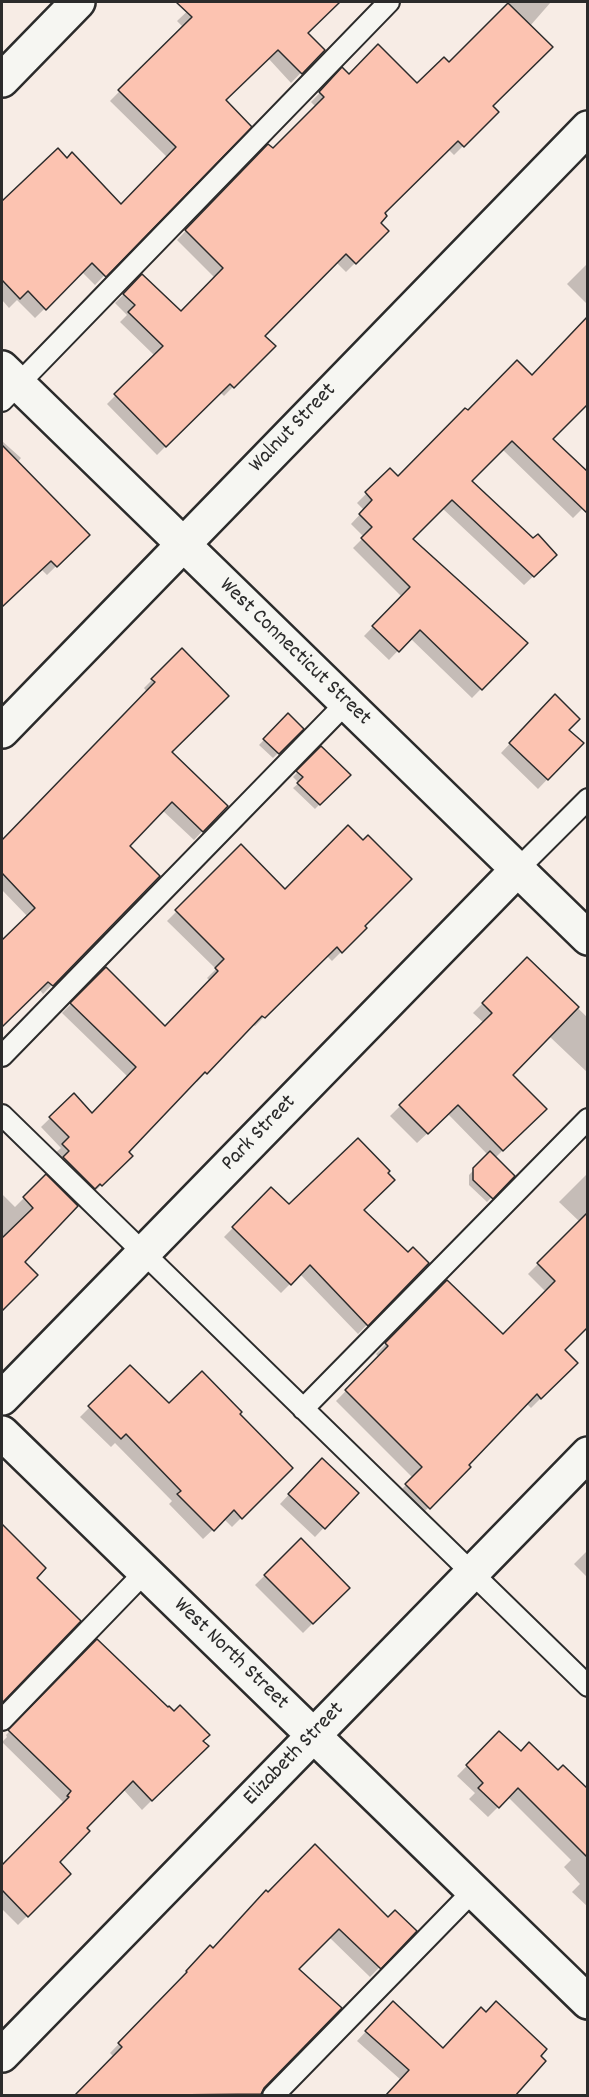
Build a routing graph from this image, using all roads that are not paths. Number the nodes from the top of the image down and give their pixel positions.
1 (78, 2) edge
2 (389, 2) edge
3 (2, 80) edge
4 (588, 128) edge
5 (7, 384) edge
6 (183, 544) junction
7 (346, 703) junction
8 (2, 731) edge
9 (588, 799) edge
10 (518, 869) junction
11 (588, 938) edge
12 (2, 1056) edge
13 (2, 1115) edge
14 (588, 1119) edge
15 (143, 1253) junction
16 (2, 1398) edge
17 (303, 1409) junction
18 (2, 1433) edge
19 (588, 1454) edge
20 (146, 1572) junction
21 (471, 1573) junction
22 (588, 1686) edge
23 (2, 1720) edge
24 (313, 1735) junction
25 (473, 1891) junction
26 (588, 2002) edge
27 (2, 2055) edge
28 (273, 2096) edge

1 - 3 street
2 - 5 lane
4 - 6 street, Walnut Street
5 - 6 street, West Connecticut Street
6 - 7 street, West Connecticut Street
6 - 8 street, Walnut Street
7 - 10 street, West Connecticut Street
7 - 12 lane
9 - 10 lane
10 - 11 street, West Connecticut Street
10 - 15 street, Park Street
13 - 15 lane
14 - 17 lane
15 - 16 street, Park Street
15 - 17 lane
17 - 21 lane
18 - 20 street, West North Street
19 - 21 street, Elizabeth Street
20 - 23 lane
20 - 24 street, West North Street
21 - 22 lane
21 - 24 street, Elizabeth Street
24 - 25 street, West North Street
24 - 27 street, Elizabeth Street
25 - 26 street, West North Street
25 - 28 lane

